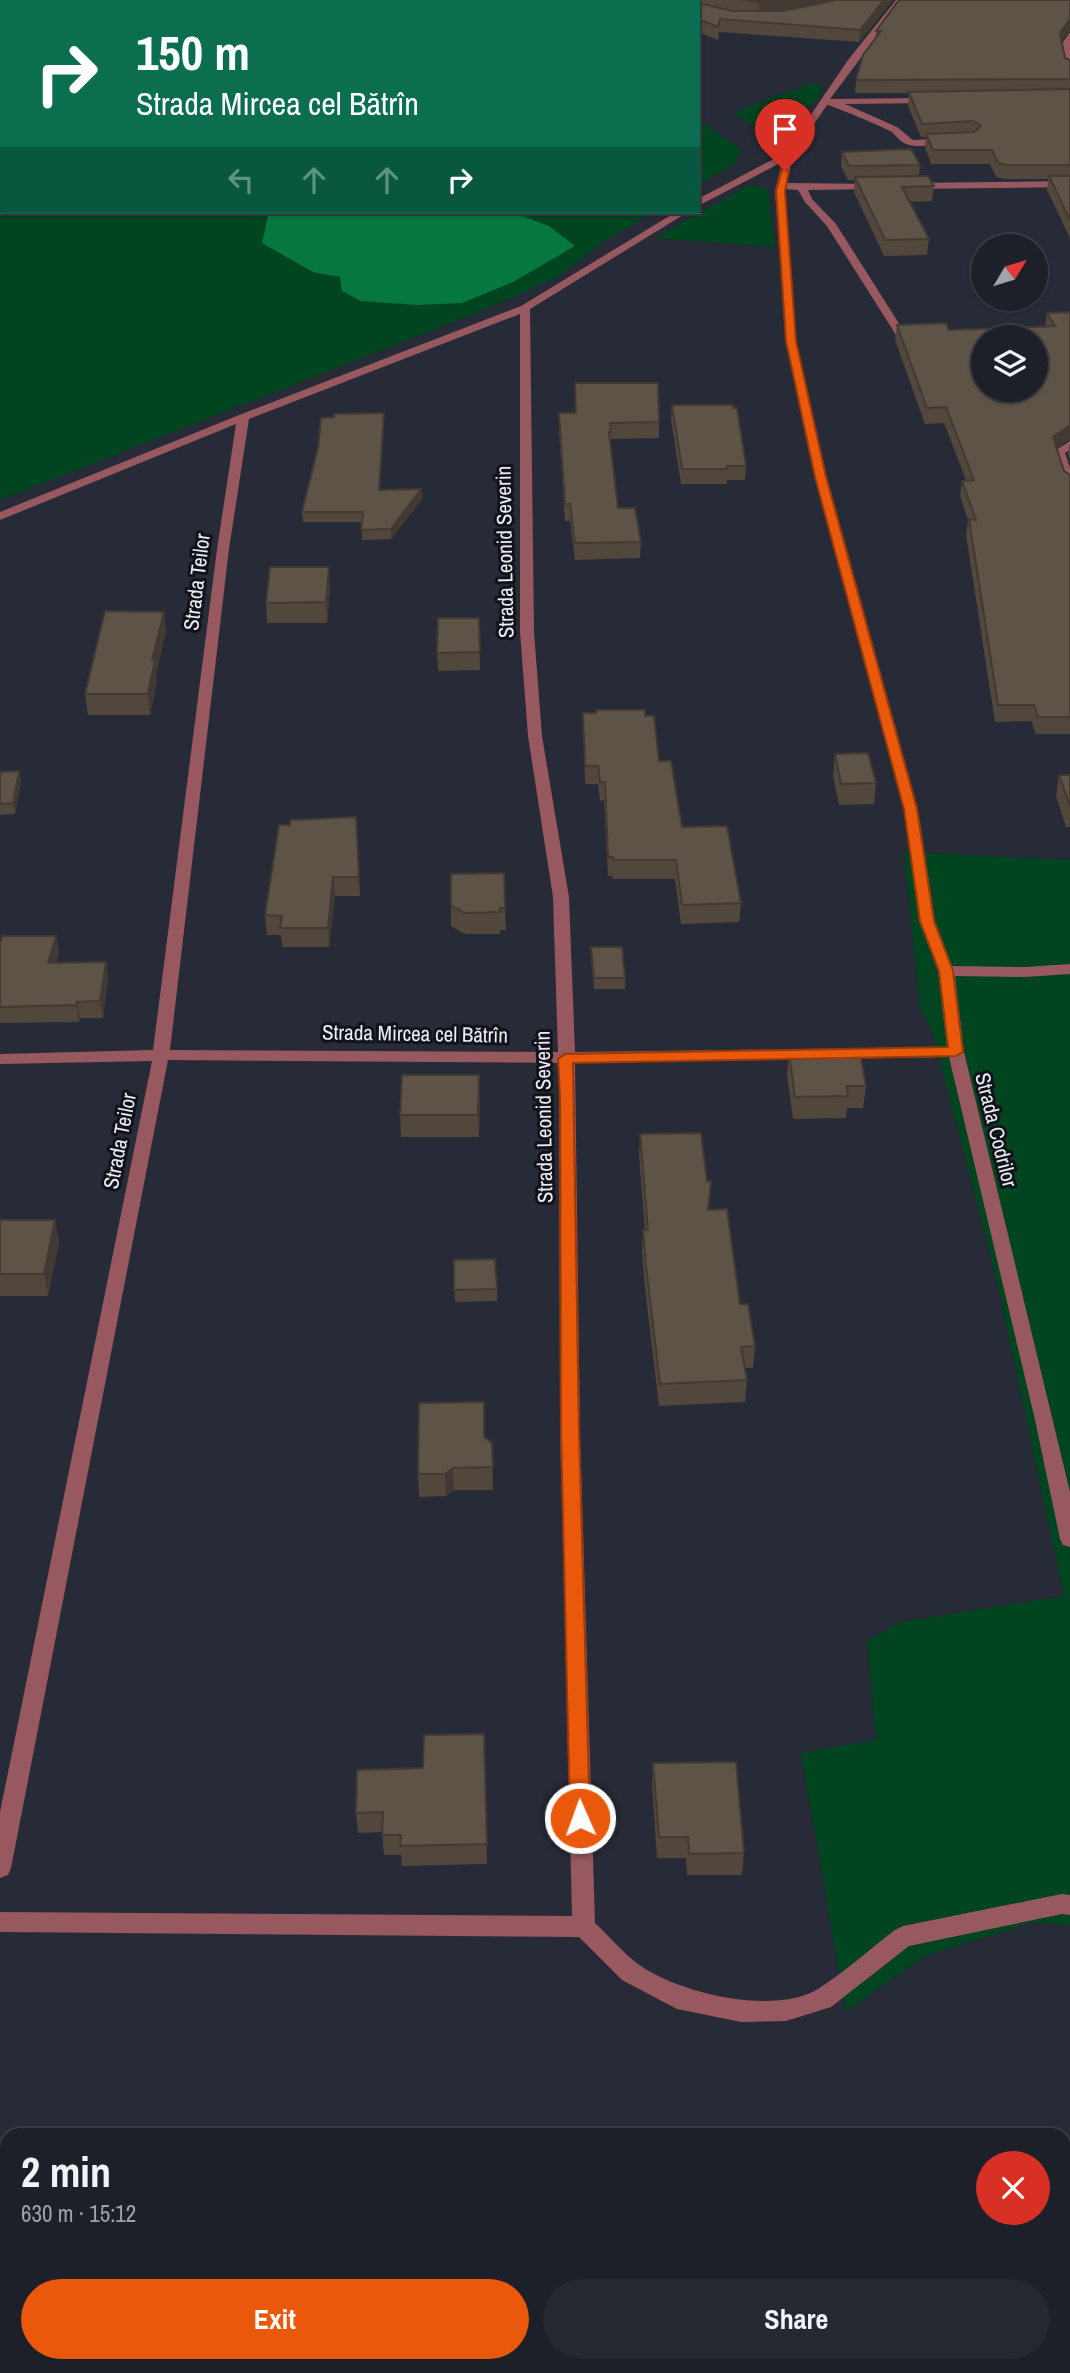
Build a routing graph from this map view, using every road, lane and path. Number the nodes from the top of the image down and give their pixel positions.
1 (900, 0) edge
2 (1070, 35) edge
3 (1070, 70) edge
4 (943, 100) edge
5 (829, 102) junction
6 (960, 141) edge
7 (788, 155) junction
8 (1070, 184) edge
9 (781, 186) junction
10 (802, 188) junction
11 (700, 202) edge
12 (679, 214) edge
13 (525, 308) junction
14 (900, 333) edge
15 (243, 417) junction
16 (1070, 445) edge
17 (1070, 486) edge
18 (0, 516) edge
19 (1070, 969) edge
20 (946, 971) junction
21 (956, 1052) junction
22 (161, 1055) junction
23 (0, 1059) edge
24 (565, 1059) junction
25 (1070, 1539) edge
26 (0, 1868) edge
27 (1070, 1905) edge
28 (0, 1922) edge
29 (584, 1927) junction

1 - 5 street
2 - 3 street
4 - 5 street
5 - 6 street
5 - 7 street
7 - 9 street, Strada Codrilor
7 - 11 street
8 - 10 street
9 - 10 street
9 - 20 street, Strada Codrilor
10 - 14 street
12 - 13 street
13 - 15 street
13 - 24 street, Strada Leonid Severin
15 - 18 street
15 - 22 street, Strada Teilor
16 - 17 street
19 - 20 street
20 - 21 street, Strada Codrilor
21 - 24 street, Strada Mircea cel Bătrîn
21 - 25 street, Strada Codrilor
22 - 23 street, Strada Mircea cel Bătrîn
22 - 24 street, Strada Mircea cel Bătrîn
22 - 26 street, Strada Teilor
24 - 29 street, Strada Leonid Severin
27 - 29 street
28 - 29 street

